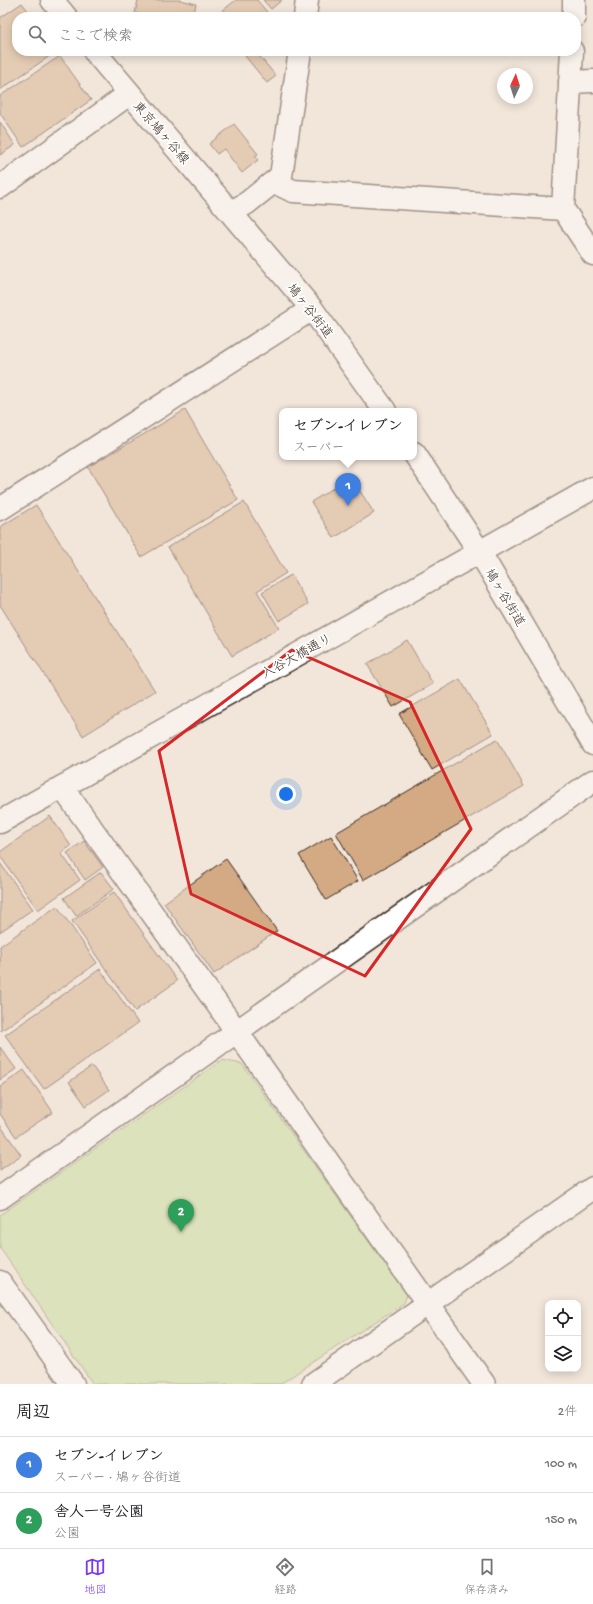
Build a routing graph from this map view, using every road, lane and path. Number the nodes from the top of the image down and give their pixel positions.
1 (52, 0) edge
2 (307, 0) edge
3 (574, 0) edge
4 (62, 12) edge
5 (306, 12) edge
6 (574, 12) edge
7 (98, 56) edge
8 (299, 56) edge
9 (572, 56) edge
10 (593, 81) edge
11 (570, 82) junction
12 (129, 94) junction
13 (274, 182) junction
14 (0, 187) edge
15 (563, 209) junction
16 (232, 212) junction
17 (593, 254) edge
18 (312, 309) junction
19 (383, 408) edge
20 (417, 458) edge
21 (593, 488) edge
22 (0, 509) edge
23 (479, 551) junction
24 (593, 744) edge
25 (593, 781) edge
26 (62, 787) junction
27 (0, 822) edge
28 (237, 1032) junction
29 (593, 1188) edge
30 (0, 1198) edge
31 (0, 1282) edge
32 (428, 1304) junction
33 (73, 1384) edge
34 (313, 1384) edge
35 (484, 1384) edge

1 - 4 street
2 - 5 street
3 - 6 street
7 - 12 street, 東京鳩ヶ谷線
8 - 13 street
9 - 11 street
10 - 11 street
11 - 15 street
12 - 14 street
12 - 16 street, 東京鳩ヶ谷線
13 - 15 street
13 - 16 street
15 - 17 street
16 - 18 street, 鳩ヶ谷街道
18 - 19 street, 鳩ヶ谷街道
18 - 22 street
20 - 23 street, 鳩ヶ谷街道
21 - 23 street, 入谷大橋通り
23 - 24 street, 鳩ヶ谷街道
23 - 26 street, 入谷大橋通り
25 - 28 street
26 - 27 street, 入谷大橋通り
26 - 28 street
28 - 30 street
28 - 32 street
29 - 32 street
31 - 33 street
32 - 34 street
32 - 35 street

